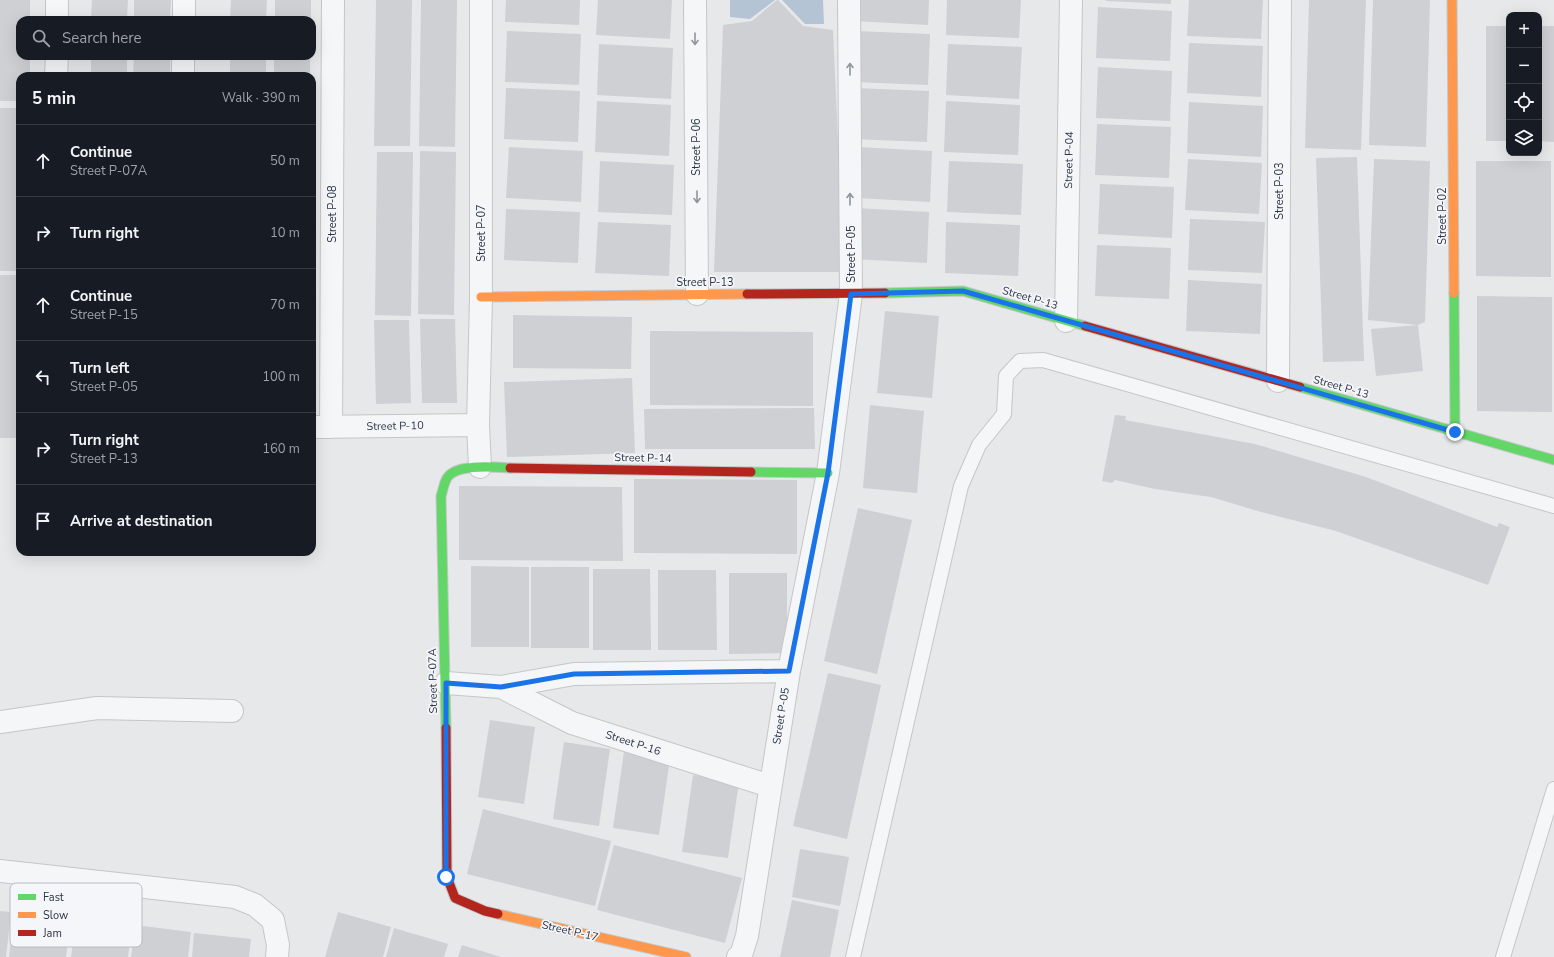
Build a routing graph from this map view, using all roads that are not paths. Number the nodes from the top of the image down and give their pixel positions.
1 (57, 0) edge
2 (184, 0) edge
3 (333, 0) edge
4 (481, 0) edge
5 (695, 0) edge
6 (849, 0) edge
7 (1071, 0) edge
8 (1280, 0) edge
9 (1452, 0) edge
10 (57, 16) edge
11 (184, 16) edge
12 (56, 60) edge
13 (183, 60) edge
14 (56, 72) edge
15 (183, 72) edge
16 (697, 294) junction
17 (851, 294) junction
18 (481, 297) junction
19 (1066, 321) junction
20 (1278, 381) junction
21 (478, 424) junction
22 (321, 427) edge
23 (1455, 432) junction
24 (1554, 460) edge
25 (480, 467) junction
26 (458, 469) joint
27 (828, 473) junction
28 (1554, 506) edge
29 (789, 671) junction
30 (446, 683) junction
31 (501, 687) junction
32 (232, 711) dead end
33 (0, 722) edge
34 (770, 786) junction
35 (1554, 789) edge
36 (0, 871) edge
37 (108, 883) edge
38 (142, 887) edge
39 (455, 898) joint
40 (740, 956) edge
41 (277, 957) edge
42 (686, 957) edge
43 (853, 957) edge
44 (1503, 957) edge

1 - 10 street
2 - 11 street
3 - 22 street, Street P-08
4 - 18 street, Street P-07
5 -> 16 street, Street P-06
17 -> 6 street, Street P-05
7 - 19 street, Street P-04
8 - 20 street, Street P-03
9 - 23 street, Street P-02
12 - 14 street
13 - 15 street
16 - 17 street, Street P-13
16 - 18 street, Street P-13
17 - 19 street, Street P-13
17 - 27 street, Street P-05
18 - 21 street, Street P-07
19 - 20 street, Street P-13
20 - 23 street, Street P-13
21 - 22 street, Street P-10
21 - 25 street, Street P-07
23 - 24 street, Street P-13
25 - 26 street, Street P-14
25 - 27 street, Street P-14
26 - 30 street, Street P-07A
27 - 29 street, Street P-05
28 - 43 lane
29 - 31 street
29 - 34 street, Street P-05
30 - 31 street
30 - 39 street, Street P-07A
31 - 34 street, Street P-16
32 - 33 street
34 - 40 street, Street P-05
35 - 44 lane
36 - 37 street
38 - 41 street
39 - 42 street, Street P-17

